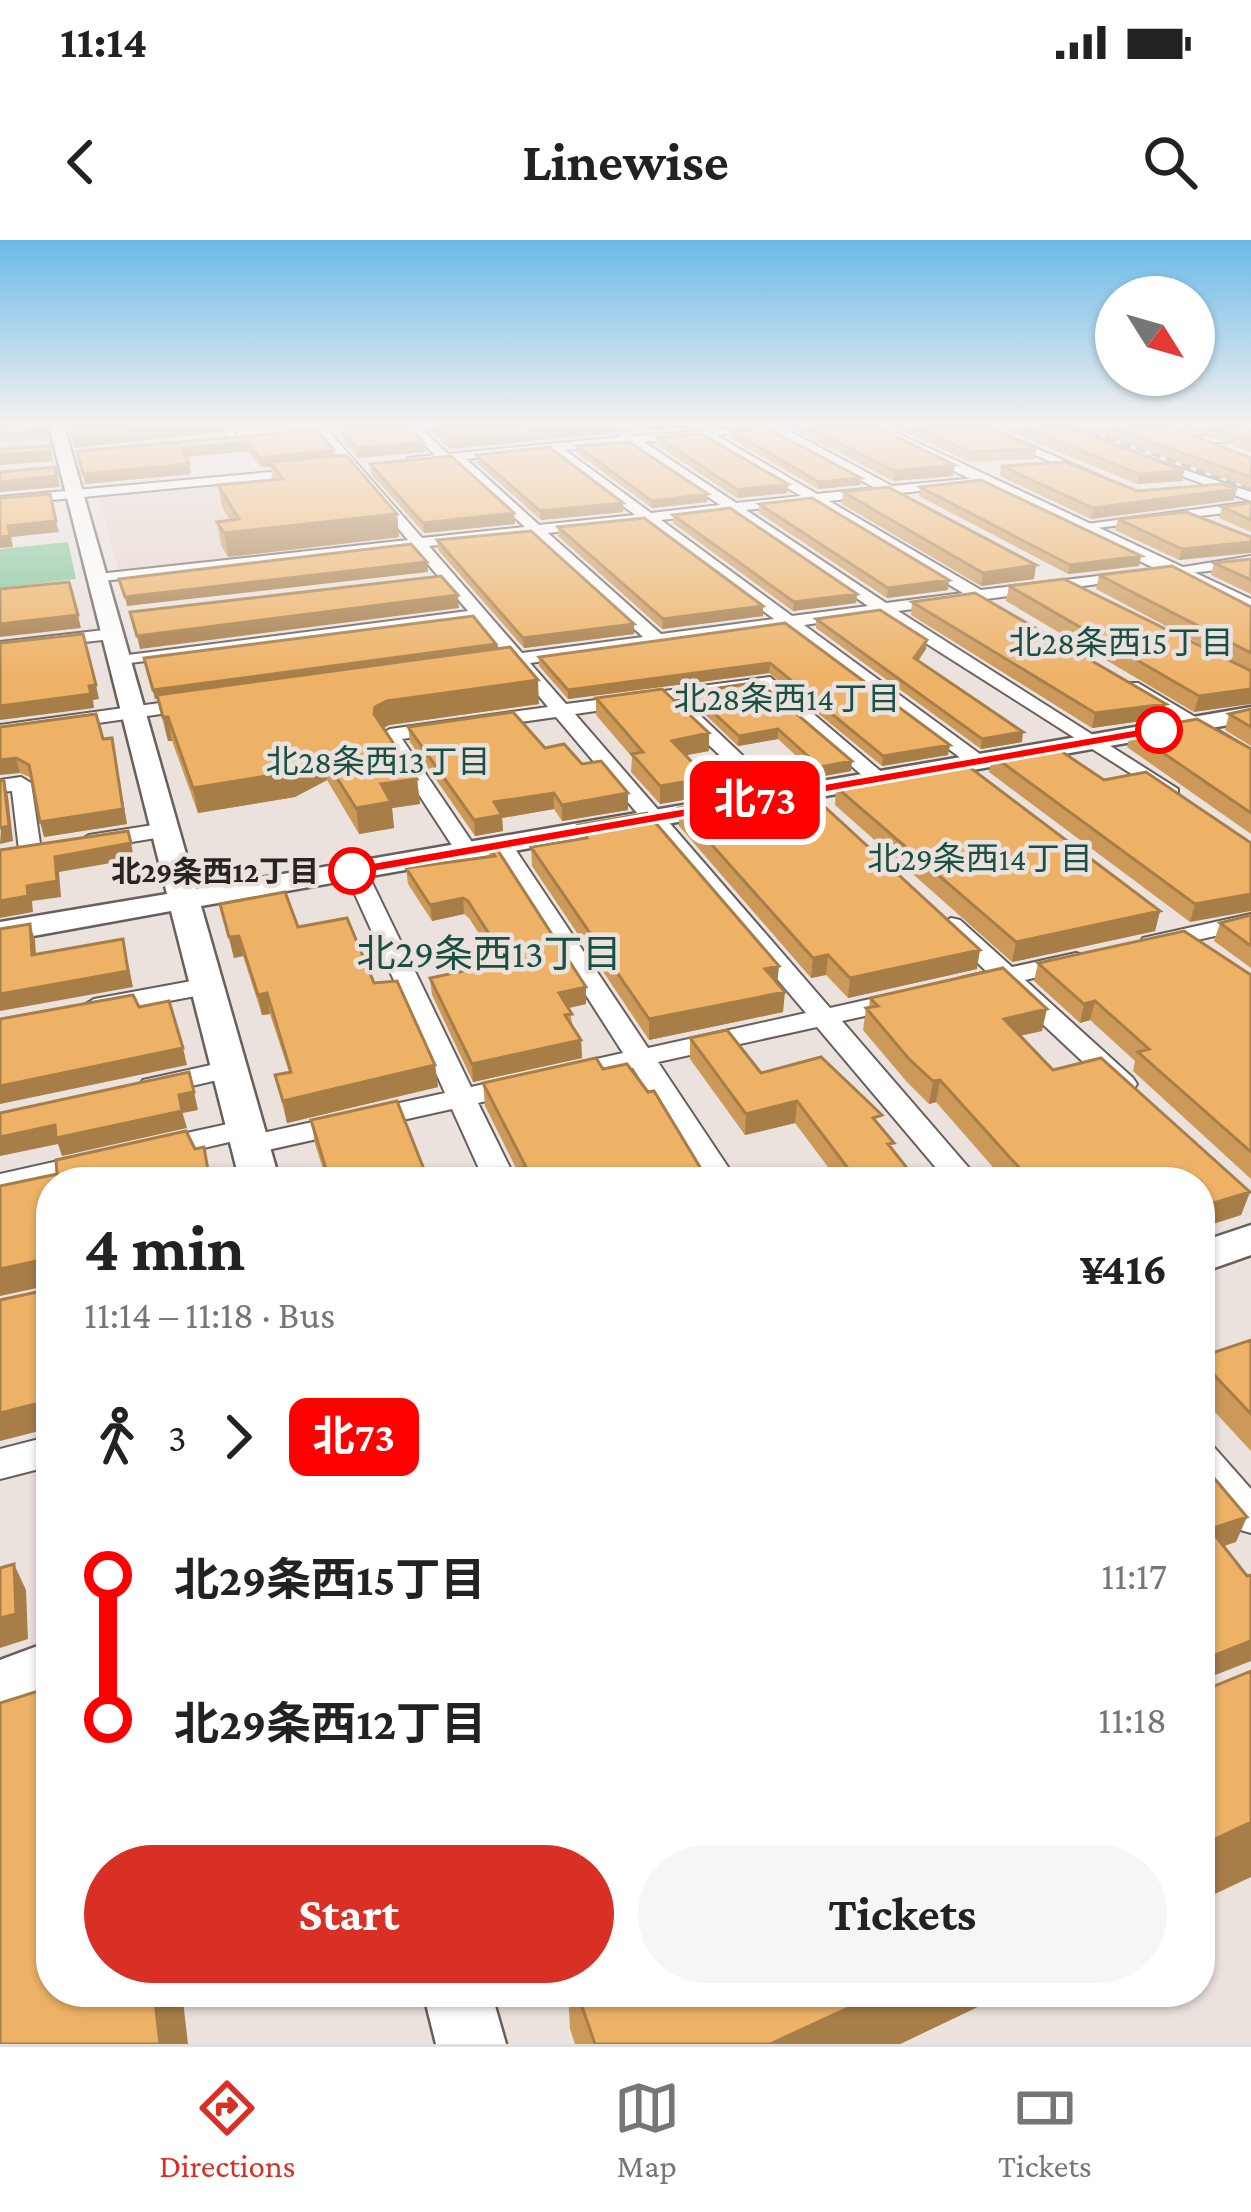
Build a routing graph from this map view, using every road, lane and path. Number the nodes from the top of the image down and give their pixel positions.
1 (75, 510) edge
2 (382, 510) edge
3 (512, 510) edge
4 (635, 510) edge
5 (711, 510) edge
6 (733, 510) edge
7 (832, 510) edge
8 (1045, 510) edge
9 (1218, 510) edge
10 (1187, 514) junction
11 (645, 518) junction
12 (1208, 524) edge
13 (1078, 526) junction
14 (535, 530) junction
15 (416, 543) junction
16 (1251, 562) edge
17 (1037, 569) edge
18 (1172, 570) junction
19 (92, 582) junction
20 (1065, 584) junction
21 (1086, 595) edge
22 (979, 596) junction
23 (998, 608) edge
24 (1251, 608) edge
25 (883, 609) junction
26 (479, 615) junction
27 (785, 622) junction
28 (117, 632) junction
29 (656, 640) junction
30 (0, 647) edge
31 (518, 659) junction
32 (472, 666) edge
33 (1118, 679) edge
34 (667, 695) junction
35 (220, 700) edge
36 (561, 710) junction
37 (134, 712) junction
38 (1251, 714) edge
39 (1193, 724) junction
40 (0, 731) edge
41 (1091, 742) junction
42 (1251, 759) edge
43 (968, 763) junction
44 (878, 779) junction
45 (0, 786) edge
46 (991, 789) edge
47 (805, 791) junction
48 (775, 797) junction
49 (1179, 799) edge
50 (653, 818) junction
51 (835, 819) edge
52 (166, 830) junction
53 (501, 845) junction
54 (53, 847) junction
55 (467, 851) junction
56 (0, 855) edge
57 (355, 870) junction
58 (185, 900) junction
59 (938, 913) edge
60 (1251, 921) edge
61 (1175, 930) junction
62 (0, 932) edge
63 (1217, 961) edge
64 (1007, 976) junction
65 (208, 986) junction
66 (67, 1012) edge
67 (824, 1017) junction
68 (638, 1058) junction
69 (230, 1069) junction
70 (114, 1094) edge
71 (462, 1097) junction
72 (1146, 1106) edge
73 (248, 1137) junction
74 (90, 1167) edge
75 (256, 1167) edge
76 (494, 1167) edge
77 (712, 1167) edge
78 (952, 1167) edge
79 (36, 1177) edge
80 (0, 1184) edge
81 (1251, 1239) edge
82 (1215, 1252) edge
83 (36, 1455) edge
84 (0, 1464) edge
85 (1215, 1474) edge
86 (1251, 1516) edge
87 (36, 1673) edge
88 (0, 1686) edge
89 (462, 2007) edge
90 (471, 2044) edge

1 - 19 street
2 - 15 street
3 - 14 street
4 - 11 street
5 - 11 street
6 - 25 street
7 - 22 street
8 - 13 main road
9 - 10 street
10 - 12 street
10 - 13 street
11 - 14 street
11 - 27 street
13 - 18 main road
14 - 15 street
14 - 29 street
15 - 19 street
15 - 26 street
16 - 18 street
17 - 20 street
18 - 20 street
18 - 24 main road
19 - 28 street
20 - 21 street
20 - 22 street
22 - 23 street
22 - 25 street
25 - 27 street
25 - 41 street
26 - 28 street
26 - 31 street
27 - 29 street
27 - 43 street
28 - 30 street
28 - 37 street
29 - 31 street
31 - 32 street
31 - 36 street
33 - 39 street
34 - 36 street
34 - 44 street
34 - 48 street
35 - 37 street
36 - 50 street
36 - 55 street
37 - 40 street
37 - 52 street
38 - 39 street
39 - 41 street
39 - 42 street
41 - 43 street
41 - 49 street
43 - 44 street
43 - 46 street
44 - 47 street
45 - 54 street
47 - 48 street
47 - 51 street
48 - 50 street
50 - 53 street
50 - 67 street
52 - 54 street
52 - 58 street
53 - 55 street
53 - 68 street
54 - 56 street
55 - 57 street
57 - 58 street
57 - 71 street
58 - 62 street
58 - 65 street
59 - 64 street
60 - 61 street
61 - 63 street
61 - 64 street
64 - 67 street
64 - 72 street
65 - 66 street
65 - 69 street
67 - 68 street
67 - 78 street
68 - 71 street
68 - 77 street
69 - 70 street
69 - 73 street
71 - 73 street
71 - 76 street
73 - 74 street
73 - 75 street
79 - 80 street
81 - 82 street
83 - 84 street
85 - 86 street
87 - 88 street
89 - 90 street

